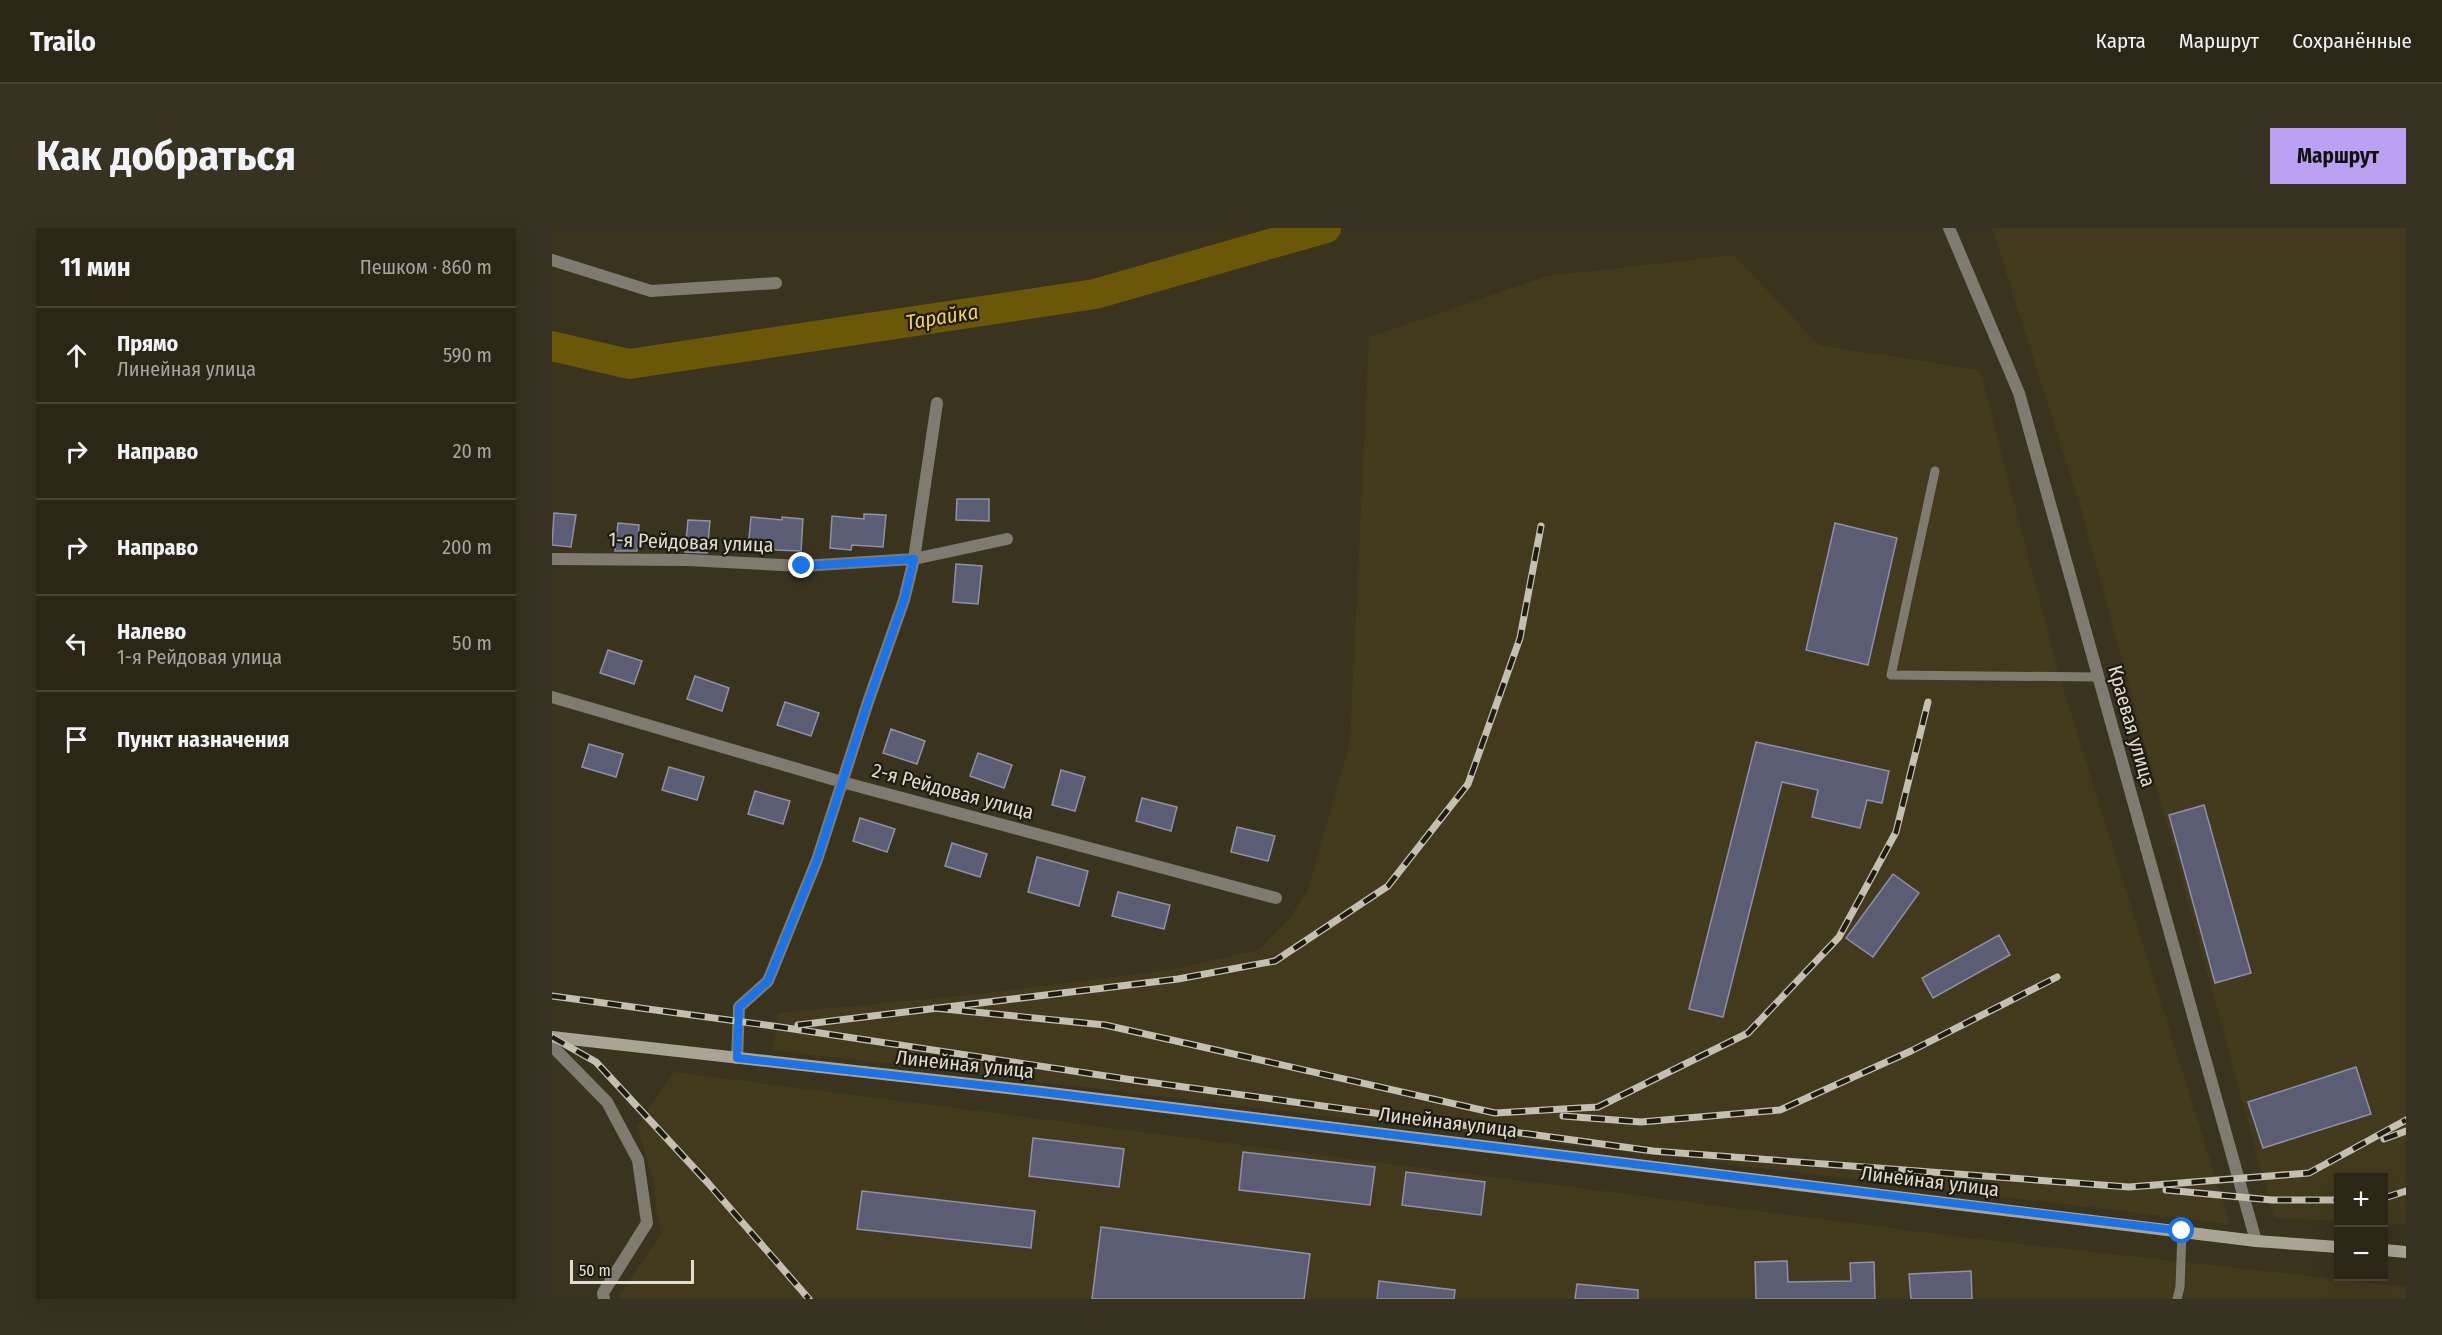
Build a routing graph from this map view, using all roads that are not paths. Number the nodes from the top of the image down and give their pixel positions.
1 (1950, 228) edge
2 (552, 260) edge
3 (777, 283) dead end
4 (937, 403) dead end
5 (1935, 471) dead end
6 (1007, 538) dead end
7 (552, 559) edge
8 (914, 559) junction
9 (2098, 677) junction
10 (552, 697) edge
11 (842, 782) junction
12 (1276, 898) dead end
13 (552, 1037) edge
14 (552, 1046) edge
15 (737, 1058) junction
16 (2182, 1231) junction
17 (2256, 1241) junction
18 (2334, 1247) edge
19 (2388, 1250) edge
20 (2406, 1252) edge
21 (604, 1299) edge
22 (2177, 1299) edge

1 - 9 street, Краевая улица
2 - 3 street
4 - 8 street
5 - 9 lane
6 - 8 street, 1-я Рейдовая улица
7 - 8 street, 1-я Рейдовая улица
8 - 11 street
9 - 17 street, Краевая улица
10 - 11 street, 2-я Рейдовая улица
11 - 12 street, 2-я Рейдовая улица
11 - 15 street
13 - 15 street, Линейная улица
14 - 21 street
15 - 16 street, Линейная улица
16 - 17 street, Линейная улица
16 - 22 lane
17 - 18 street, Линейная улица
19 - 20 street

